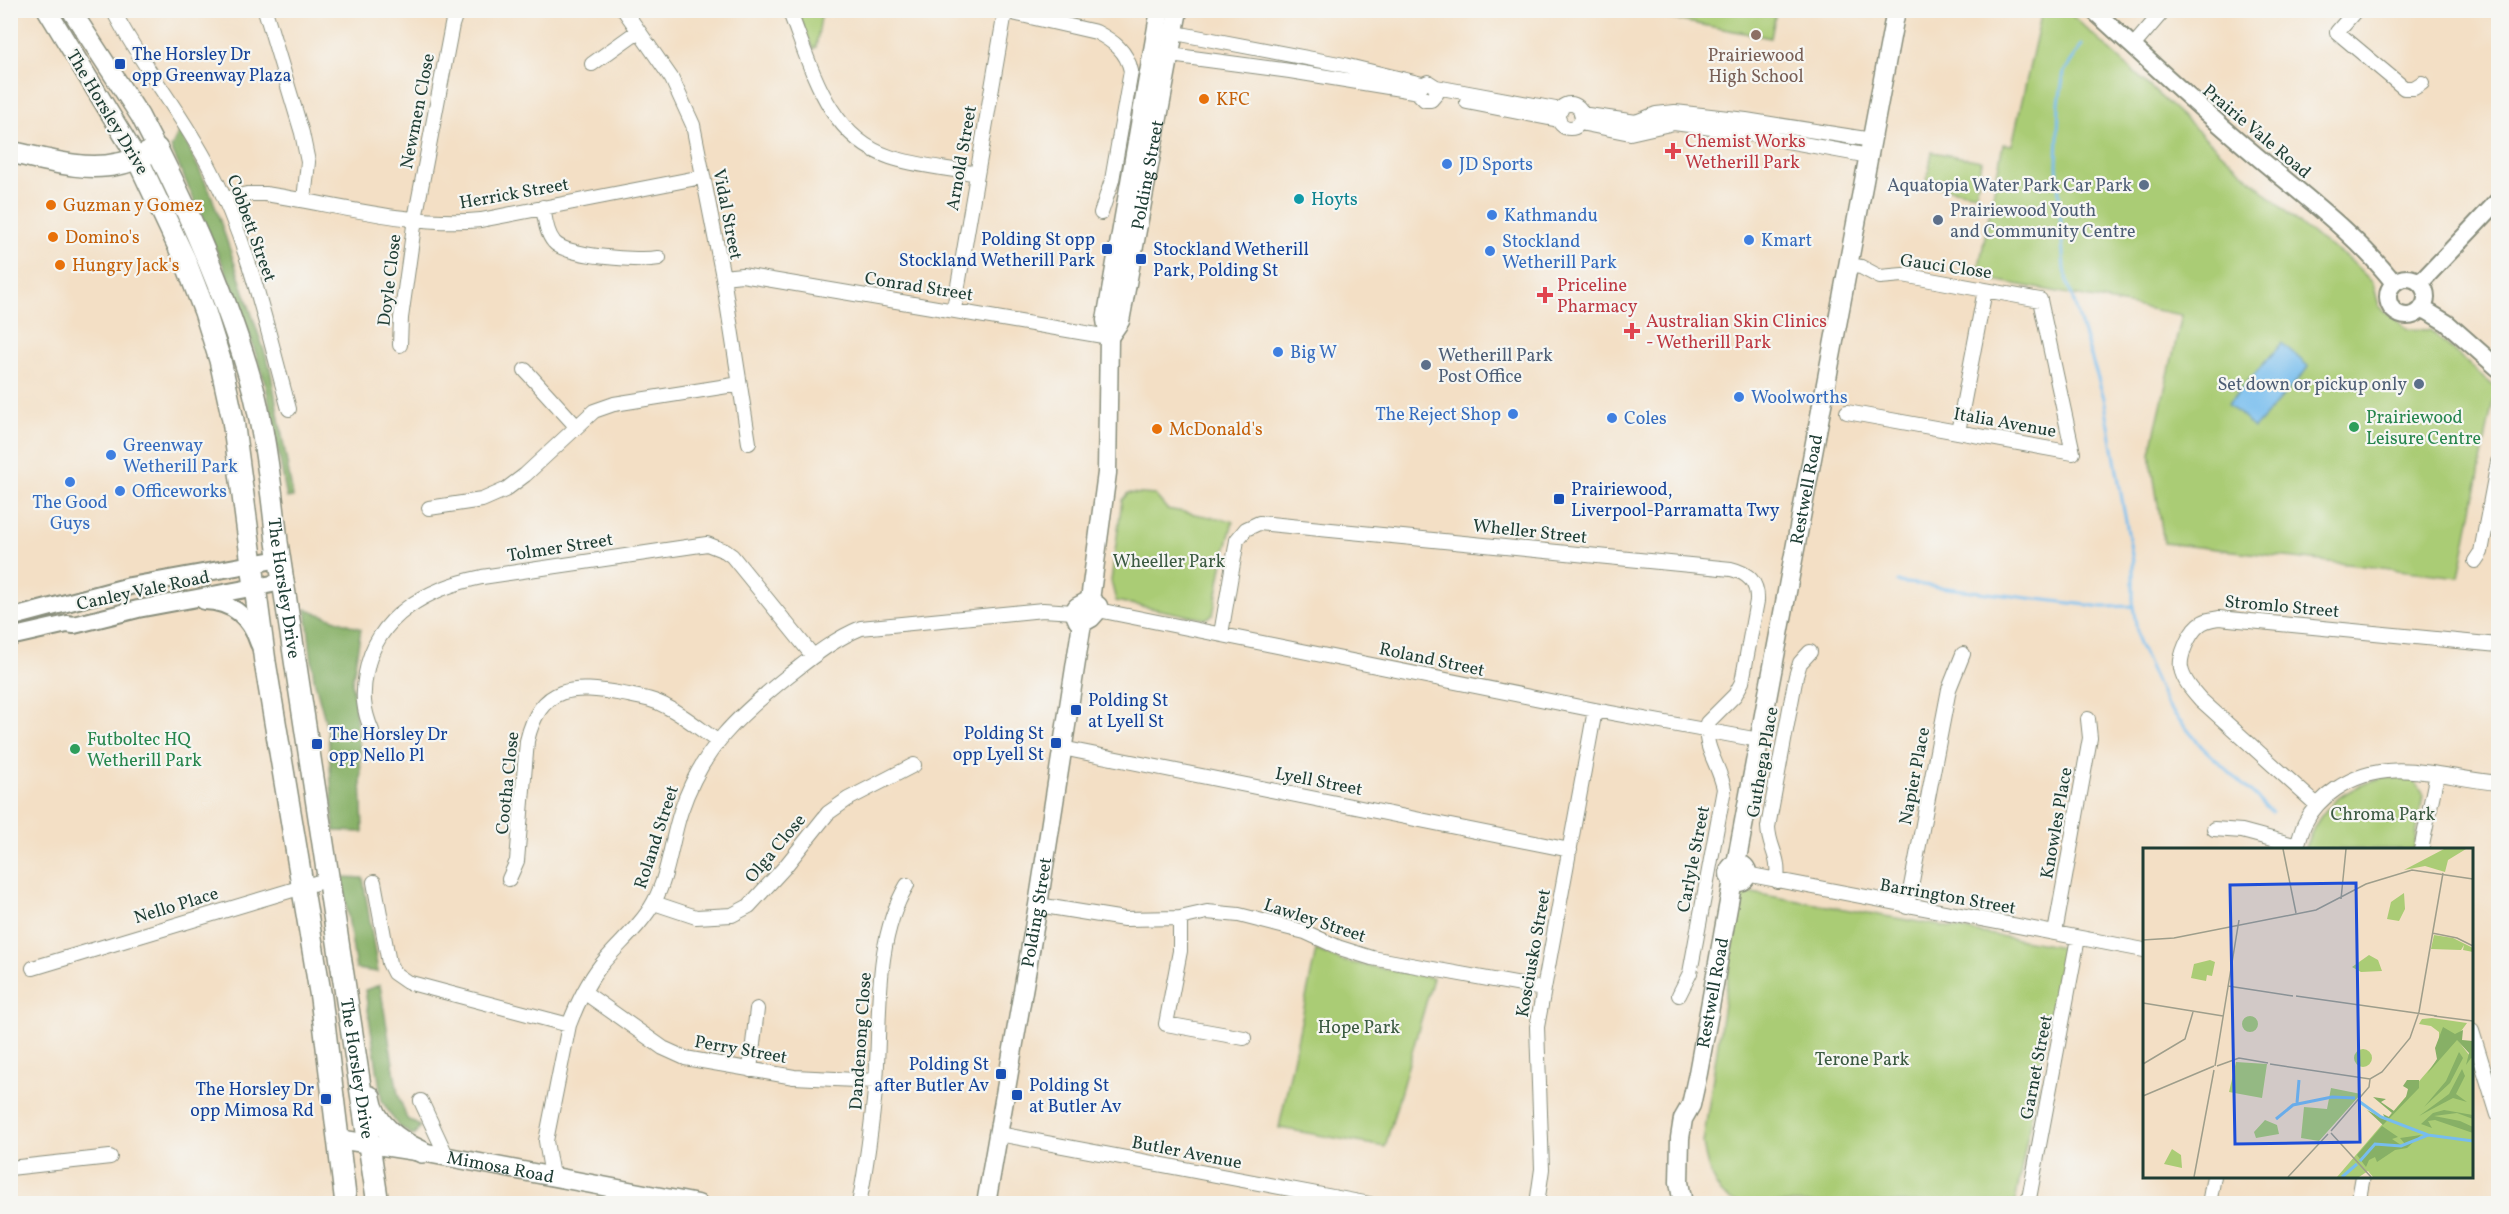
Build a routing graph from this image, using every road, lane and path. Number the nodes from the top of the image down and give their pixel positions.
1 (47, 10) edge
2 (71, 10) edge
3 (113, 10) edge
4 (265, 10) edge
5 (457, 10) edge
6 (624, 10) edge
7 (789, 10) edge
8 (1160, 10) edge
9 (1178, 10) edge
10 (1896, 10) edge
11 (2093, 10) edge
12 (2163, 10) edge
13 (2356, 10) edge
14 (1002, 11) edge
15 (638, 31) junction
16 (1165, 31) junction
17 (2133, 46) junction
18 (1161, 54) junction
19 (1304, 58) junction
20 (592, 64) dead end
21 (1302, 73) junction
22 (2422, 82) dead end
23 (1428, 90) junction
24 (1560, 115) junction
25 (1581, 118) junction
26 (1870, 148) junction
27 (157, 149) junction
28 (10, 152) edge
29 (137, 158) junction
30 (977, 174) junction
31 (702, 177) junction
32 (225, 199) junction
33 (304, 200) junction
34 (2499, 201) edge
35 (543, 207) junction
36 (1101, 213) dead end
37 (415, 219) junction
38 (658, 258) dead end
39 (1848, 265) junction
40 (723, 277) junction
41 (2394, 283) junction
42 (2420, 283) junction
43 (1985, 290) junction
44 (2040, 300) joint
45 (2422, 308) junction
46 (954, 309) junction
47 (1109, 337) junction
48 (400, 345) dead end
49 (2499, 368) edge
50 (525, 370) dead end
51 (740, 384) junction
52 (289, 409) dead end
53 (1846, 412) dead end
54 (576, 426) junction
55 (1958, 432) junction
56 (749, 443) dead end
57 (2499, 462) edge
58 (429, 508) dead end
59 (280, 560) junction
60 (2475, 561) dead end
61 (253, 564) junction
62 (284, 582) junction
63 (130, 586) junction
64 (256, 587) junction
65 (167, 604) junction
66 (1094, 605) junction
67 (35, 611) junction
68 (1078, 617) junction
69 (10, 618) edge
70 (76, 621) junction
71 (1221, 634) junction
72 (10, 637) edge
73 (2499, 645) edge
74 (1810, 652) dead end
75 (1963, 654) dead end
76 (813, 656) junction
77 (265, 662) junction
78 (1595, 710) junction
79 (2088, 719) dead end
80 (1706, 730) junction
81 (372, 731) dead end
82 (1759, 740) junction
83 (717, 741) junction
84 (1062, 748) junction
85 (914, 765) dead end
86 (2437, 774) junction
87 (2499, 783) edge
88 (2317, 805) junction
89 (2214, 828) dead end
90 (2297, 848) edge
91 (2421, 848) edge
92 (1570, 850) junction
93 (1739, 873) junction
94 (329, 879) junction
95 (509, 879) dead end
96 (1777, 881) junction
97 (374, 882) dead end
98 (304, 885) junction
99 (907, 885) dead end
100 (654, 903) junction
101 (1038, 905) junction
102 (1907, 907) junction
103 (1180, 918) junction
104 (2055, 933) junction
105 (2078, 938) junction
106 (2143, 950) edge
107 (33, 968) dead end
108 (1543, 989) junction
109 (584, 992) junction
110 (1679, 995) dead end
111 (348, 1006) junction
112 (757, 1009) dead end
113 (569, 1025) junction
114 (2473, 1034) edge
115 (1244, 1038) dead end
116 (750, 1070) junction
117 (876, 1081) junction
118 (421, 1101) dead end
119 (1690, 1105) junction
120 (2499, 1115) edge
121 (999, 1134) junction
122 (338, 1139) junction
123 (369, 1143) junction
124 (422, 1152) junction
125 (447, 1156) junction
126 (110, 1157) dead end
127 (10, 1168) edge
128 (552, 1176) junction
129 (2214, 1178) edge
130 (2362, 1178) edge
131 (346, 1203) edge
132 (360, 1203) edge
133 (378, 1203) edge
134 (698, 1203) edge
135 (859, 1203) edge
136 (986, 1203) edge
137 (1370, 1203) edge
138 (1537, 1203) edge
139 (1683, 1203) edge
140 (1693, 1203) edge
141 (2028, 1203) edge
142 (2209, 1203) edge
143 (2358, 1203) edge

1 - 29 main road, The Horsley Drive
2 - 27 main road, The Horsley Drive
3 - 32 street, Cobbett Street
4 - 33 street
5 - 37 street, Newmen Close
6 - 15 street, Vidal Street
7 - 30 street
8 - 16 main road, Polding Street
9 - 16 main road, Polding Street
10 - 26 main road, Restwell Road
11 - 17 street, Prairie Vale Road
12 - 17 street
13 - 22 street
14 - 30 street, Arnold Street
14 - 36 street
15 - 20 street
15 - 31 street, Vidal Street
16 - 18 main road, Polding Street
16 - 19 street
17 - 41 street, Prairie Vale Road
18 - 21 street
18 - 47 main road, Polding Street
19 - 21 street
19 - 23 street
21 - 23 street
23 - 24 street
24 - 25 street
24 - 25 street
25 - 26 street
26 - 39 main road, Restwell Road
27 - 29 main road
27 - 59 main road, The Horsley Drive
28 - 29 main road
29 - 61 main road, The Horsley Drive
30 - 46 street, Arnold Street
31 - 35 street, Herrick Street
31 - 40 street, Vidal Street
32 - 33 street, Herrick Street
32 - 52 street, Cobbett Street
33 - 37 street, Herrick Street
34 - 42 street
35 - 37 street, Herrick Street
35 - 38 street
37 - 48 street, Doyle Close
39 - 43 street, Gauci Close
39 - 82 main road, Restwell Road
40 - 46 street, Conrad Street
40 - 51 street, Vidal Street
41 - 42 street
41 - 45 street
42 - 45 street
43 - 44 street, Gauci Close
43 - 55 street
44 - 55 street, Italia Avenue
45 - 49 street
46 - 47 street, Conrad Street
47 - 66 main road, Polding Street
50 - 54 street
51 - 54 street
51 - 56 street, Vidal Street
53 - 55 street, Italia Avenue
54 - 58 street
57 - 60 street
59 - 61 street, Canley Vale Road
59 - 62 main road, The Horsley Drive
61 - 63 street, Canley Vale Road
61 - 64 main road, The Horsley Drive
62 - 64 street, Canley Vale Road
62 - 94 main road, The Horsley Drive
63 - 67 street, Canley Vale Road
63 - 70 street
64 - 65 street, Canley Vale Road
64 - 77 main road, The Horsley Drive
65 - 70 street, Canley Vale Road
65 - 77 street
66 - 68 main road
66 - 71 street, Roland Street
67 - 69 street, Canley Vale Road
67 - 70 street
68 - 76 street, Roland Street
68 - 84 main road, Polding Street
70 - 72 street, Canley Vale Road
71 - 78 street, Roland Street
71 - 80 street, Wheller Street
73 - 88 street, Stromlo Street
74 - 96 street, Guthega Place
75 - 102 street, Napier Place
76 - 81 street, Tolmer Street
76 - 83 street, Roland Street
77 - 98 main road, The Horsley Drive
78 - 80 street, Roland Street
78 - 92 street, Kosciusko Street
79 - 104 street, Knowles Place
80 - 82 street, Roland Street
80 - 110 street, Carlyle Street
82 - 93 main road, Restwell Road
83 - 95 street, Cootha Close
83 - 100 street, Roland Street
84 - 92 street, Lyell Street
84 - 101 main road, Polding Street
85 - 100 street, Olga Close
86 - 87 street
86 - 88 street
86 - 91 street
88 - 90 street
89 - 90 street
92 - 108 street, Kosciusko Street
93 - 96 street, Barrington Street
93 - 119 main road, Restwell Road
94 - 98 street, Nello Place
94 - 111 main road, The Horsley Drive
96 - 102 street, Barrington Street
97 - 113 street
98 - 107 street, Nello Place
98 - 122 main road, The Horsley Drive
99 - 117 street, Dandenong Close
100 - 109 street, Roland Street
101 - 103 street, Lawley Street
101 - 121 main road, Polding Street
102 - 104 street, Barrington Street
103 - 108 street, Lawley Street
103 - 115 street
104 - 105 street, Barrington Street
105 - 106 street, Barrington Street
105 - 141 street, Garnet Street
108 - 138 street, Kosciusko Street
109 - 113 street, Roland Street
109 - 116 street, Perry Street
111 - 123 main road, The Horsley Drive
111 - 124 main road
112 - 116 street
113 - 128 street, Roland Street
114 - 120 street
116 - 117 street, Perry Street
117 - 135 street, Dandenong Close
118 - 125 street
119 - 139 main road, Restwell Road
119 - 140 main road, Restwell Road
121 - 136 main road, Polding Street
121 - 137 street, Butler Avenue
122 - 123 main road, Mimosa Road
122 - 131 main road, The Horsley Drive
123 - 124 main road, Mimosa Road
123 - 132 main road
123 - 133 main road, The Horsley Drive
124 - 125 main road, Mimosa Road
125 - 128 main road, Mimosa Road
126 - 127 street
128 - 134 main road, Mimosa Road
129 - 142 street
130 - 143 street

